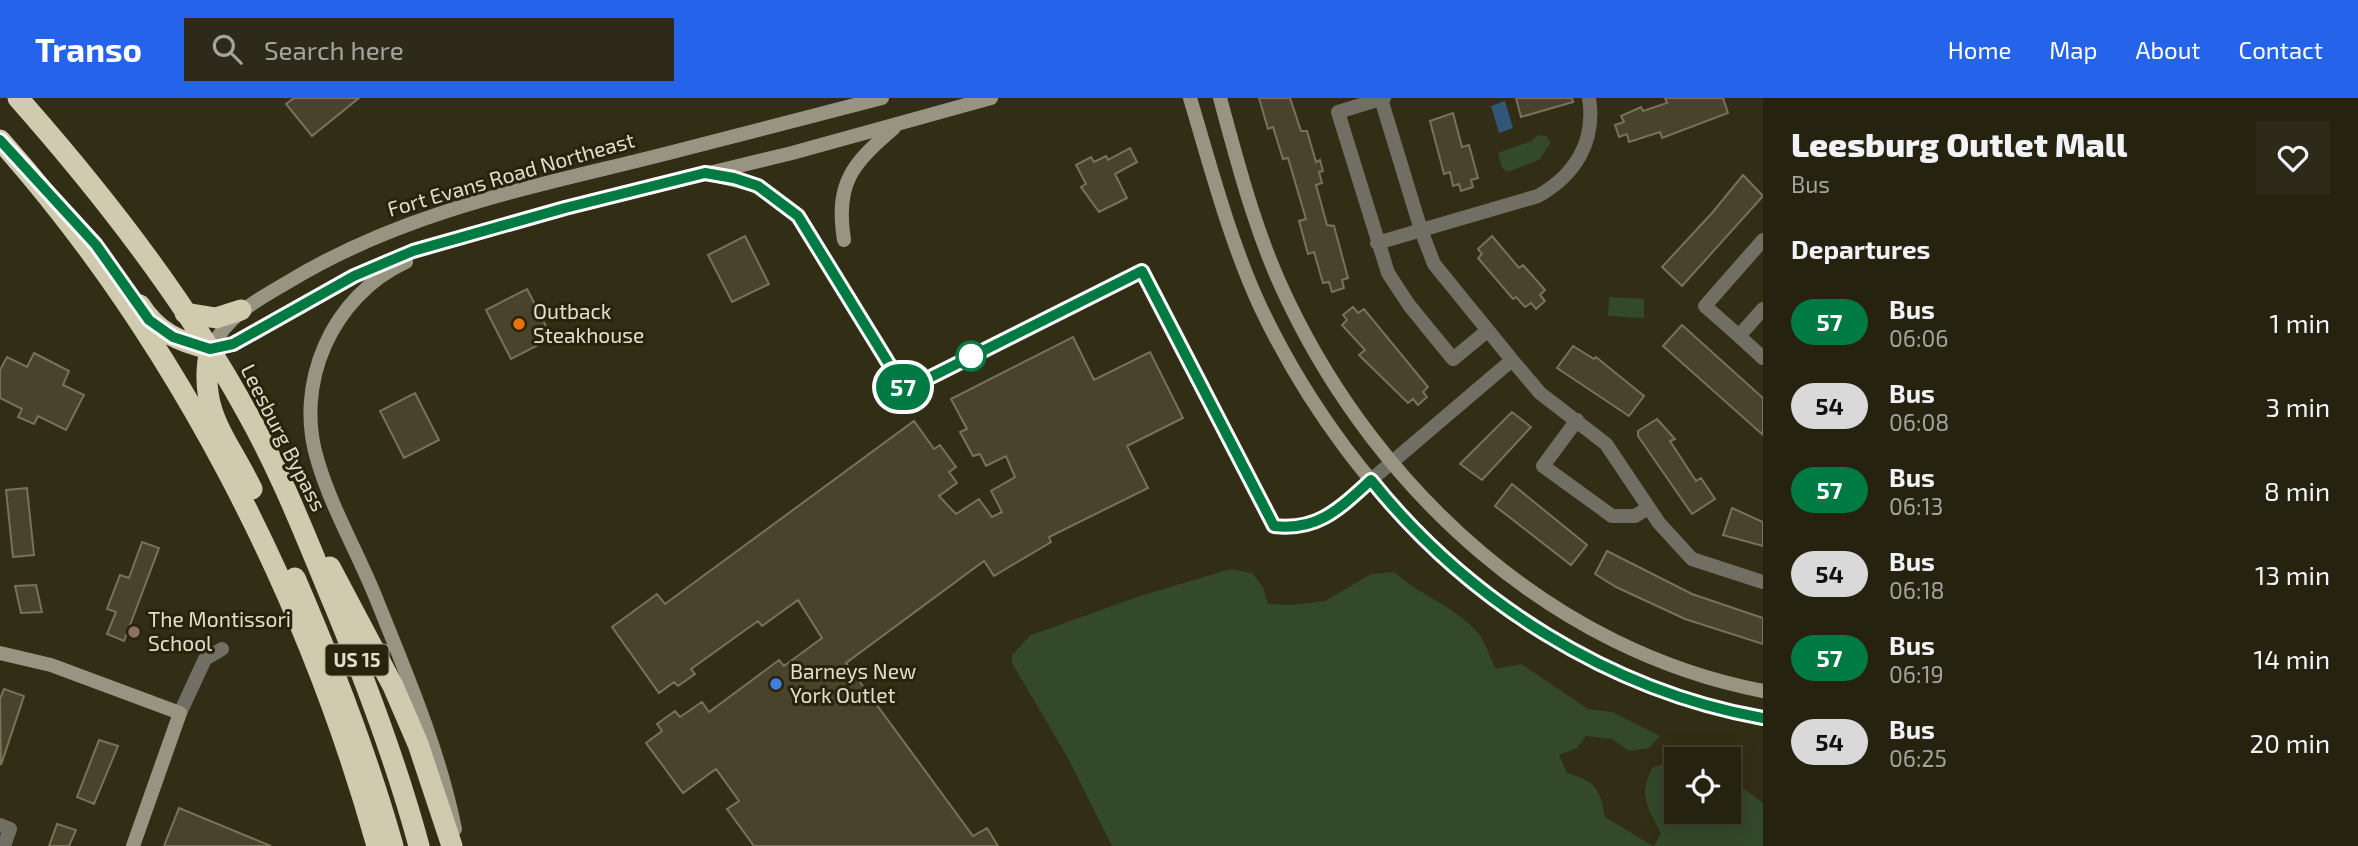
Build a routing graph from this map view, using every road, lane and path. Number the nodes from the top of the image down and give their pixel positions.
1 (18, 98) edge
2 (882, 98) edge
3 (991, 98) edge
4 (1190, 98) edge
5 (1220, 98) edge
6 (1383, 98) edge
7 (1589, 98) edge
8 (898, 125) junction
9 (0, 140) edge
10 (21, 165) junction
11 (705, 173) junction
12 (798, 216) dead end
13 (1421, 230) junction
14 (461, 237) junction
15 (844, 240) dead end
16 (1763, 240) edge
17 (1377, 243) junction
18 (1763, 309) edge
19 (241, 310) junction
20 (185, 313) junction
21 (1487, 331) junction
22 (1739, 336) junction
23 (210, 349) junction
24 (1763, 358) edge
25 (1512, 360) junction
26 (1577, 420) junction
27 (1390, 463) junction
28 (281, 480) junction
29 (1371, 480) junction
30 (1648, 508) junction
31 (1763, 582) edge
32 (222, 649) dead end
33 (0, 653) edge
34 (1763, 691) edge
35 (180, 713) junction
36 (1763, 718) edge
37 (0, 825) edge
38 (4, 846) edge
39 (133, 846) edge
40 (377, 846) edge
41 (393, 846) edge
42 (419, 846) edge
43 (452, 846) edge
44 (459, 846) edge

1 - 20 highway, Leesburg Bypass / US 15
2 - 19 main road, Fort Evans Road Northeast
3 - 8 main road
4 - 29 main road
5 - 27 main road
6 - 13 street
6 - 17 street
7 - 13 street
8 - 11 main road
8 - 15 main road
9 - 10 highway, US 15
10 - 23 highway
10 - 40 highway, US 15
11 - 12 main road
11 - 14 main road
13 - 17 street
13 - 21 street
14 - 23 main road
14 - 44 main road
16 - 22 street
17 - 21 street
18 - 22 street
19 - 20 highway
19 - 23 main road, Fort Evans Road Northeast
20 - 23 highway, Leesburg Bypass / US 15
21 - 25 street
22 - 24 street
23 - 28 highway, Leesburg Bypass / US 15
23 - 41 highway
25 - 26 street
25 - 27 street
26 - 30 street
26 - 30 street
27 - 29 street
27 - 34 main road
28 - 42 highway, Leesburg Bypass / US 15
28 - 43 highway
29 - 36 main road
30 - 31 street
32 - 35 street
33 - 35 main road
35 - 39 main road
37 - 38 street

